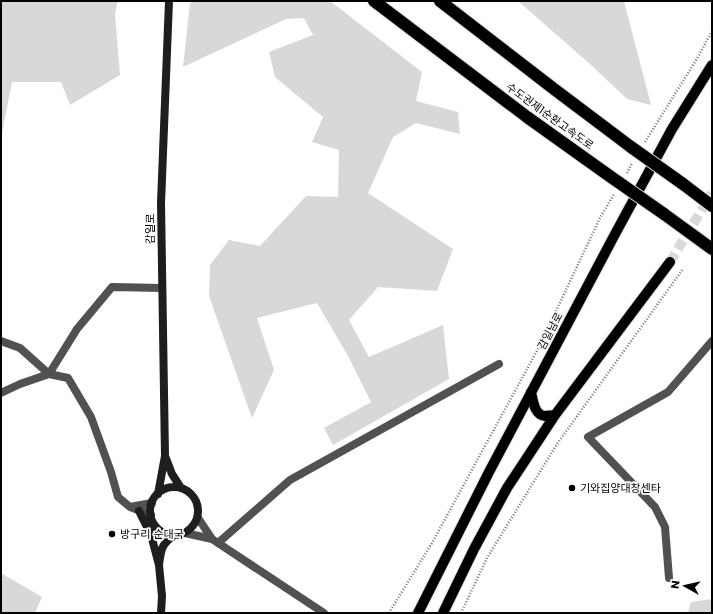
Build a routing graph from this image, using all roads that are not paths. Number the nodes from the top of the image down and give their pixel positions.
1 (169, 1) edge
2 (374, 1) edge
3 (440, 1) edge
4 (712, 65) edge
5 (712, 206) edge
6 (712, 249) edge
7 (670, 262) tunnel mouth
8 (162, 288) junction
9 (1, 341) edge
10 (712, 341) edge
11 (499, 364) dead end
12 (49, 374) junction
13 (532, 392) junction
14 (1, 393) edge
15 (555, 415) junction
16 (165, 456) junction
17 (182, 488) junction
18 (158, 494) junction
19 (152, 503) junction
20 (130, 507) junction
21 (139, 511) junction
22 (150, 515) junction
23 (198, 518) junction
24 (154, 524) junction
25 (185, 533) junction
26 (151, 535) junction
27 (173, 536) junction
28 (215, 541) junction
29 (159, 565) junction
30 (669, 578) dead end
31 (161, 613) edge
32 (324, 613) edge
33 (418, 613) edge
34 (443, 613) edge

1 - 8 street, 감일로
2 - 6 highway, 수도권제1순환고속도로, bridge
3 - 5 highway, bridge
4 - 13 main road, 감일남로
7 - 15 main road
8 - 12 street
8 - 16 street, 감일로
9 - 12 street
10 - 30 street
11 - 28 street
12 - 14 street
12 - 20 street
13 - 15 main road
13 - 33 main road, 감일남로
15 - 34 main road
16 - 17 street, 감일로
16 - 18 street, 감일로
17 - 18 street
17 - 23 street, 감일로
18 - 19 street, 감일로
19 - 20 street
19 - 22 street, 감일로
20 - 21 street
21 - 22 street
21 - 26 street
22 - 24 street
23 - 25 street
23 - 28 street
24 - 26 street
24 - 27 street
25 - 27 street
25 - 28 street
26 - 29 street
27 - 29 street
28 - 32 street
29 - 31 street

